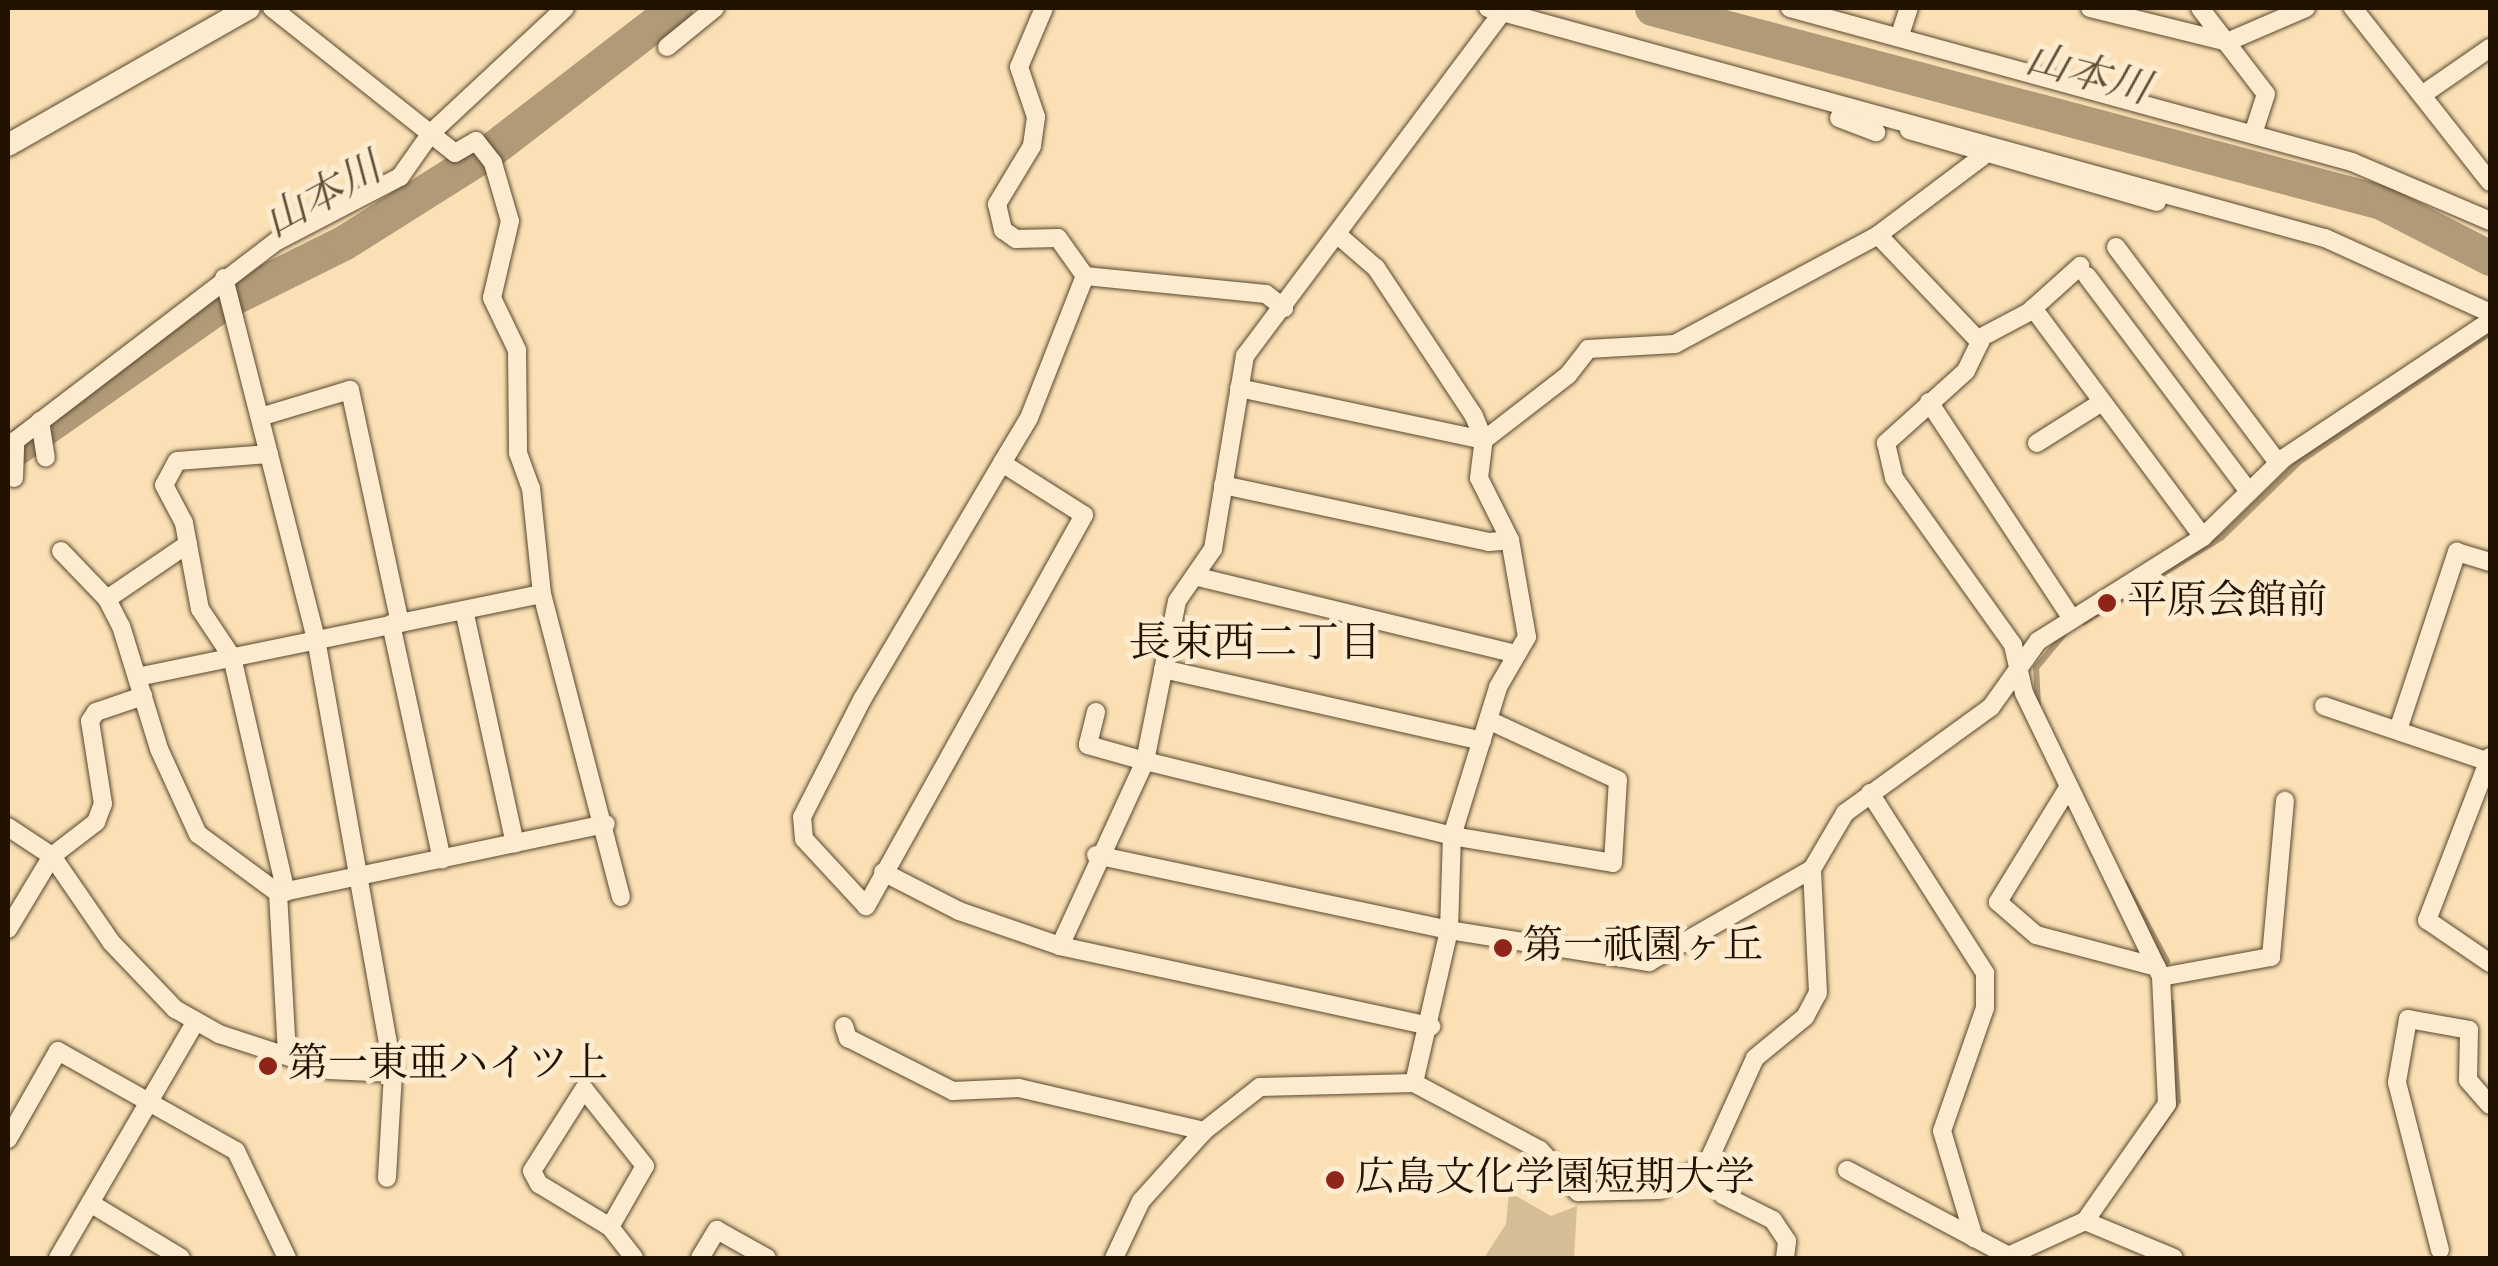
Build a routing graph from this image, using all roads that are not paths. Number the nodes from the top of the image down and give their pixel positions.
1 (249, 8) edge
2 (272, 8) edge
3 (565, 8) edge
4 (715, 8) edge
5 (1044, 8) edge
6 (1790, 8) edge
7 (1908, 8) edge
8 (2090, 8) edge
9 (2200, 8) edge
10 (2306, 8) edge
11 (2354, 8) edge
12 (1495, 10) edge
13 (1900, 35) junction
14 (2226, 42) junction
15 (667, 47) dead end
16 (2490, 48) edge
17 (2422, 95) junction
18 (1839, 118) dead end
19 (1876, 123) junction
20 (431, 133) junction
21 (2253, 134) junction
22 (8, 145) edge
23 (1982, 157) junction
24 (2490, 182) edge
25 (2196, 200) junction
26 (2489, 216) edge
27 (1878, 235) junction
28 (1339, 236) junction
29 (2116, 247) dead end
30 (1085, 276) junction
31 (224, 278) junction
32 (1284, 308) junction
33 (2033, 308) junction
34 (2490, 313) edge
35 (2490, 321) edge
36 (1978, 339) junction
37 (1240, 388) junction
38 (1930, 402) junction
39 (2102, 402) junction
40 (260, 417) junction
41 (40, 420) junction
42 (1484, 440) junction
43 (2037, 443) dead end
44 (269, 454) junction
45 (46, 458) dead end
46 (1002, 463) junction
47 (2278, 463) junction
48 (14, 478) dead end
49 (1223, 486) junction
50 (2249, 492) junction
51 (2203, 536) junction
52 (1510, 540) junction
53 (188, 544) junction
54 (60, 551) dead end
55 (2490, 562) edge
56 (1198, 577) junction
57 (542, 594) junction
58 (107, 598) junction
59 (464, 610) junction
60 (2071, 617) junction
61 (396, 624) junction
62 (316, 639) junction
63 (1517, 654) junction
64 (232, 657) junction
65 (1163, 669) junction
66 (2018, 669) junction
67 (137, 677) junction
68 (143, 696) junction
69 (2324, 706) dead end
70 (1096, 712) dead end
71 (1488, 720) junction
72 (2398, 730) junction
73 (1482, 740) junction
74 (2490, 760) edge
75 (1144, 762) junction
76 (2068, 788) junction
77 (1870, 793) junction
78 (2285, 801) dead end
79 (2483, 808) edge
80 (606, 824) junction
81 (8, 827) edge
82 (1452, 836) junction
83 (515, 844) junction
84 (1096, 855) junction
85 (52, 856) junction
86 (442, 860) junction
87 (1812, 870) junction
88 (883, 872) junction
89 (358, 878) junction
90 (282, 892) junction
91 (621, 896) dead end
92 (8, 930) edge
93 (1450, 930) junction
94 (1060, 946) junction
95 (2490, 963) edge
96 (2159, 972) junction
97 (196, 1021) junction
98 (844, 1026) dead end
99 (1431, 1026) junction
100 (287, 1056) junction
101 (393, 1073) junction
102 (1414, 1083) junction
103 (149, 1103) junction
104 (2490, 1104) edge
105 (1204, 1131) junction
106 (8, 1139) edge
107 (1707, 1164) junction
108 (1847, 1170) dead end
109 (387, 1178) dead end
110 (90, 1203) junction
111 (2085, 1221) junction
112 (610, 1227) junction
113 (1974, 1238) junction
114 (2440, 1250) dead end
115 (2005, 1257) edge
116 (58, 1258) edge
117 (180, 1258) edge
118 (287, 1258) edge
119 (634, 1258) edge
120 (700, 1258) edge
121 (766, 1258) edge
122 (1114, 1258) edge
123 (1784, 1258) edge
124 (2174, 1258) edge

1 - 22 street
2 - 20 street
3 - 20 street
4 - 15 street
5 - 30 street
6 - 13 street
7 - 13 street
8 - 14 street
9 - 14 street
10 - 14 street
11 - 17 street
12 - 19 street
12 - 28 street
13 - 21 street
14 - 21 street
16 - 17 street
17 - 24 street
18 - 19 street
19 - 23 street
19 - 25 street
20 - 31 street
20 - 57 street
21 - 26 street
23 - 25 street
23 - 27 street
25 - 34 street
27 - 36 street
27 - 42 street
28 - 32 street
28 - 42 street
29 - 47 street
30 - 32 street
30 - 46 street
31 - 40 street
31 - 41 street
32 - 37 street
33 - 36 street
33 - 39 street
33 - 50 street
35 - 47 street
36 - 38 street
37 - 42 street
37 - 49 street
38 - 60 street
38 - 66 street
39 - 43 street
39 - 51 street
40 - 44 street
40 - 61 street
41 - 45 street
41 - 48 street
42 - 52 street
44 - 53 street
44 - 62 street
46 - 88 street
46 - 88 street
47 - 50 street
49 - 52 street
49 - 56 street
50 - 51 street
51 - 60 street
52 - 63 street
53 - 58 street
53 - 64 street
54 - 58 street
55 - 72 street
56 - 63 street
56 - 65 street
57 - 59 street
57 - 80 street
58 - 67 street
59 - 61 street
59 - 83 street
60 - 66 street
61 - 62 street
61 - 86 street
62 - 64 street
62 - 89 street
63 - 71 street
64 - 67 street
64 - 90 street
65 - 73 street
65 - 75 street
66 - 76 street
66 - 77 street
67 - 68 street
68 - 85 street
68 - 90 street
69 - 72 street
70 - 75 street
71 - 73 street
71 - 82 street
72 - 74 street
73 - 82 street
74 - 79 street
75 - 82 street
75 - 84 street
76 - 96 street
76 - 96 street
77 - 87 street
77 - 113 street
78 - 96 street
79 - 95 street
80 - 83 street
80 - 91 street
81 - 85 street
82 - 93 street
83 - 86 street
84 - 93 street
84 - 94 street
85 - 92 street
85 - 97 street
86 - 89 street
87 - 93 street
87 - 107 street
88 - 94 street
89 - 90 street
89 - 101 street
90 - 100 street
93 - 99 street
94 - 99 street
96 - 111 street
97 - 100 street
97 - 103 street
98 - 105 street
99 - 102 street
100 - 101 street
101 - 109 street
102 - 105 street
102 - 107 street
103 - 106 street
103 - 110 street
103 - 118 street
104 - 114 street
105 - 122 street
107 - 123 street
108 - 113 street
110 - 116 street
110 - 117 street
111 - 115 street
111 - 124 street
112 - 112 street
112 - 119 street
113 - 115 street
120 - 121 street

